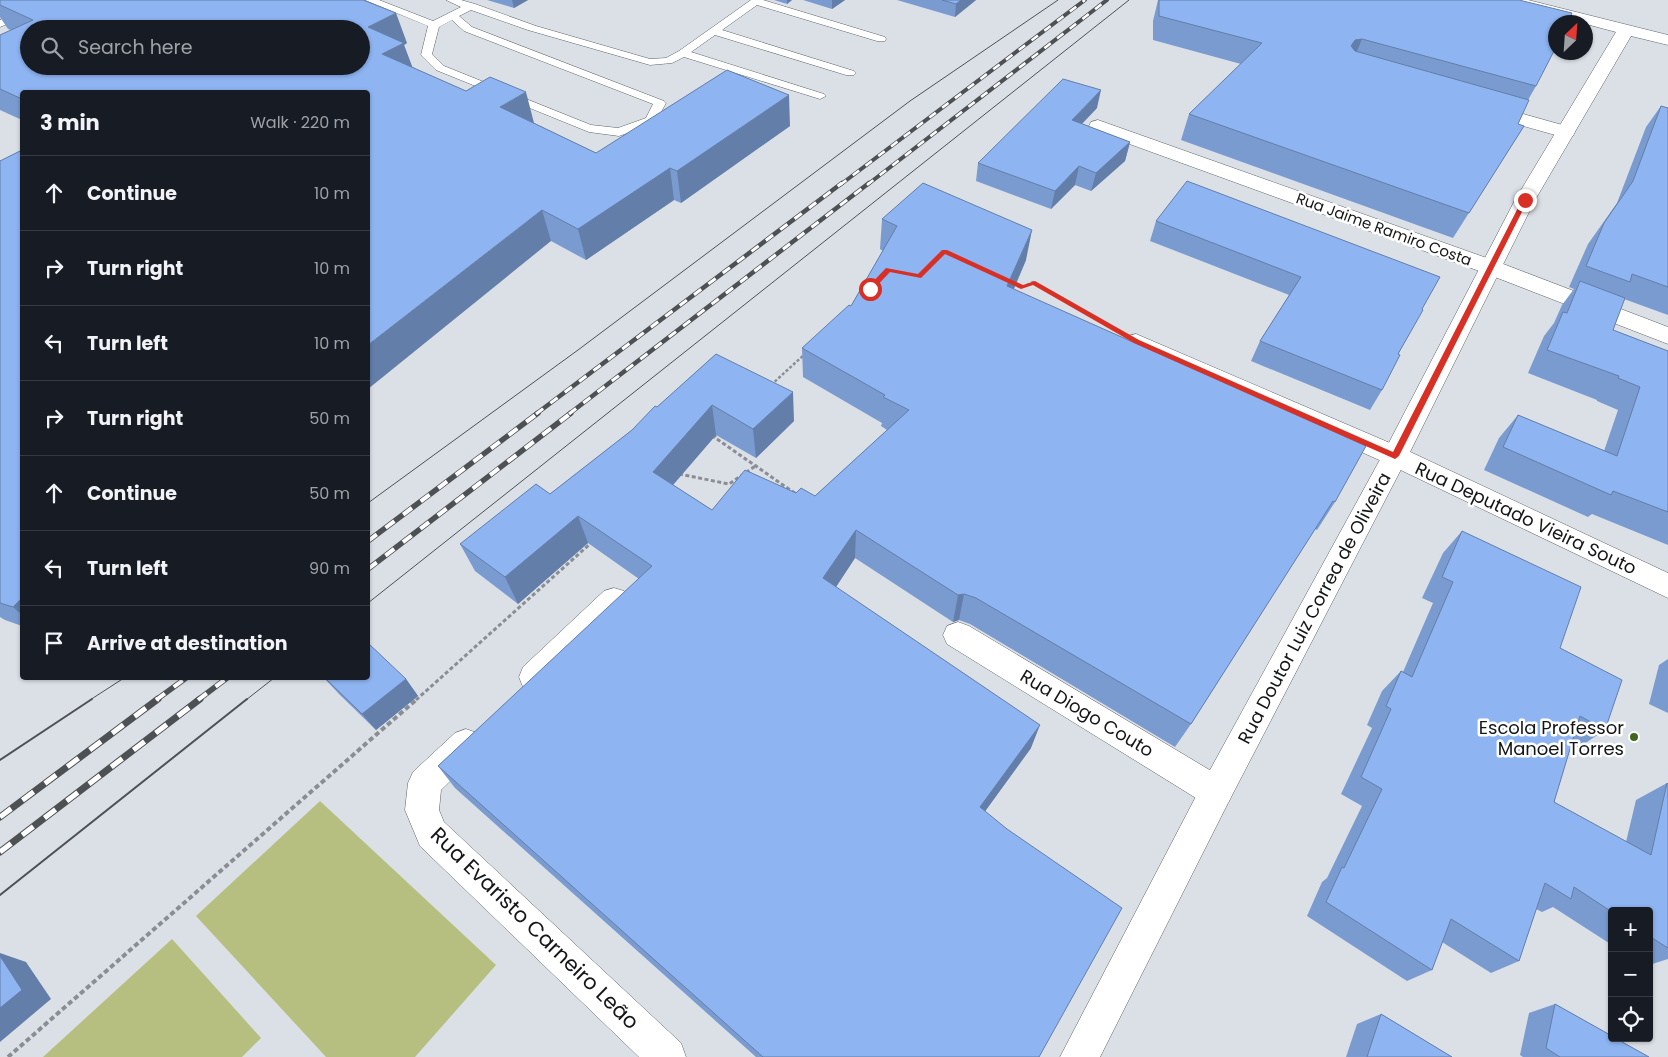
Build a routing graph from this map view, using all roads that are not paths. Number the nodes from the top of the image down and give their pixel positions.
1 (61, 0) edge
2 (370, 0) edge
3 (451, 0) edge
4 (1509, 0) edge
5 (471, 6) junction
6 (452, 15) junction
7 (0, 24) edge
8 (434, 25) junction
9 (1626, 29) junction
10 (714, 31) junction
11 (881, 39) dead end
12 (1668, 40) edge
13 (683, 53) junction
14 (850, 73) dead end
15 (820, 96) dead end
16 (1463, 102) edge
17 (1098, 126) dead end
18 (1566, 132) junction
19 (1490, 267) junction
20 (1668, 336) edge
21 (1136, 342) edge
22 (1395, 456) junction
23 (1668, 586) edge
24 (614, 600) edge
25 (958, 634) dead end
26 (516, 695) edge
27 (488, 722) edge
28 (1216, 792) junction
29 (666, 1057) edge
30 (1079, 1057) edge

1 - 7 lane
2 - 8 lane
3 - 5 lane
4 - 9 street
5 - 6 lane
5 - 13 lane
6 - 8 lane
6 - 8 lane
9 - 12 street
9 - 18 street, Rua Doutor Luiz Correa de Oliveira
10 - 11 lane
10 - 13 lane
10 - 14 lane
13 - 15 lane
16 - 18 street
17 - 19 street, Rua Jaime Ramiro Costa
18 - 19 street, Rua Doutor Luiz Correa de Oliveira
19 - 20 street, Rua Jaime Ramiro Costa
19 - 22 street, Rua Doutor Luiz Correa de Oliveira
21 - 22 street, Rua Deputado Vieira Souto
22 - 23 street, Rua Deputado Vieira Souto
22 - 28 street, Rua Doutor Luiz Correa de Oliveira
24 - 26 street
25 - 28 street, Rua Diogo Couto
27 - 29 street, Rua Evaristo Carneiro Leão
28 - 30 street, Rua Doutor Luiz Correa de Oliveira

